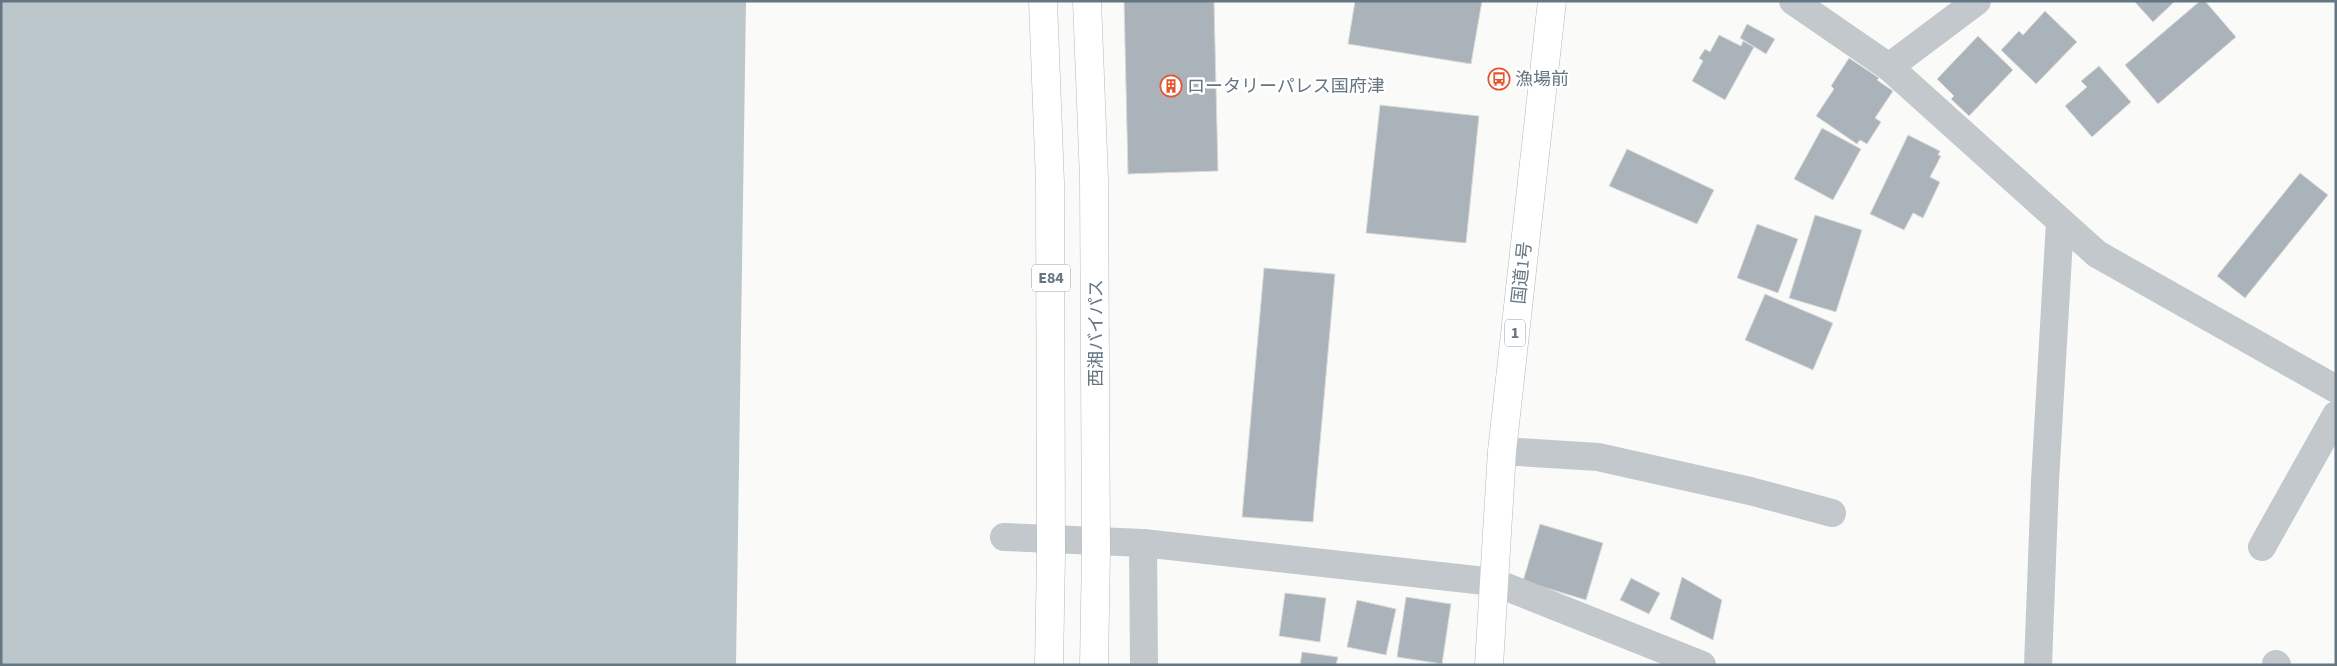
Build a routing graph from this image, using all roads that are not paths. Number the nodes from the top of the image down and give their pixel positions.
1 (1043, 1) edge
2 (1087, 1) edge
3 (1552, 1) edge
4 (1793, 1) edge
5 (1977, 1) edge
6 (1889, 67) junction
7 (2060, 222) junction
8 (2336, 389) edge
9 (2336, 415) edge
10 (1502, 451) junction
11 (1832, 513) dead end
12 (1004, 537) dead end
13 (1143, 543) junction
14 (2262, 547) dead end
15 (1494, 582) junction
16 (1049, 665) edge
17 (1094, 665) edge
18 (1144, 665) edge
19 (1489, 665) edge
20 (1702, 665) edge
21 (2038, 665) edge

1 - 16 highway, E84, bridge
2 - 17 highway, 西湘バイパス / E84, bridge
3 - 10 highway, 国道1号 / 1
4 - 6 street
5 - 6 street
6 - 7 street
7 - 8 street
7 - 21 street
9 - 14 street
10 - 11 street
10 - 15 highway, 国道1号 / 1
12 - 13 street
13 - 15 street
13 - 18 street
15 - 19 highway, 国道1号 / 1
15 - 20 street

